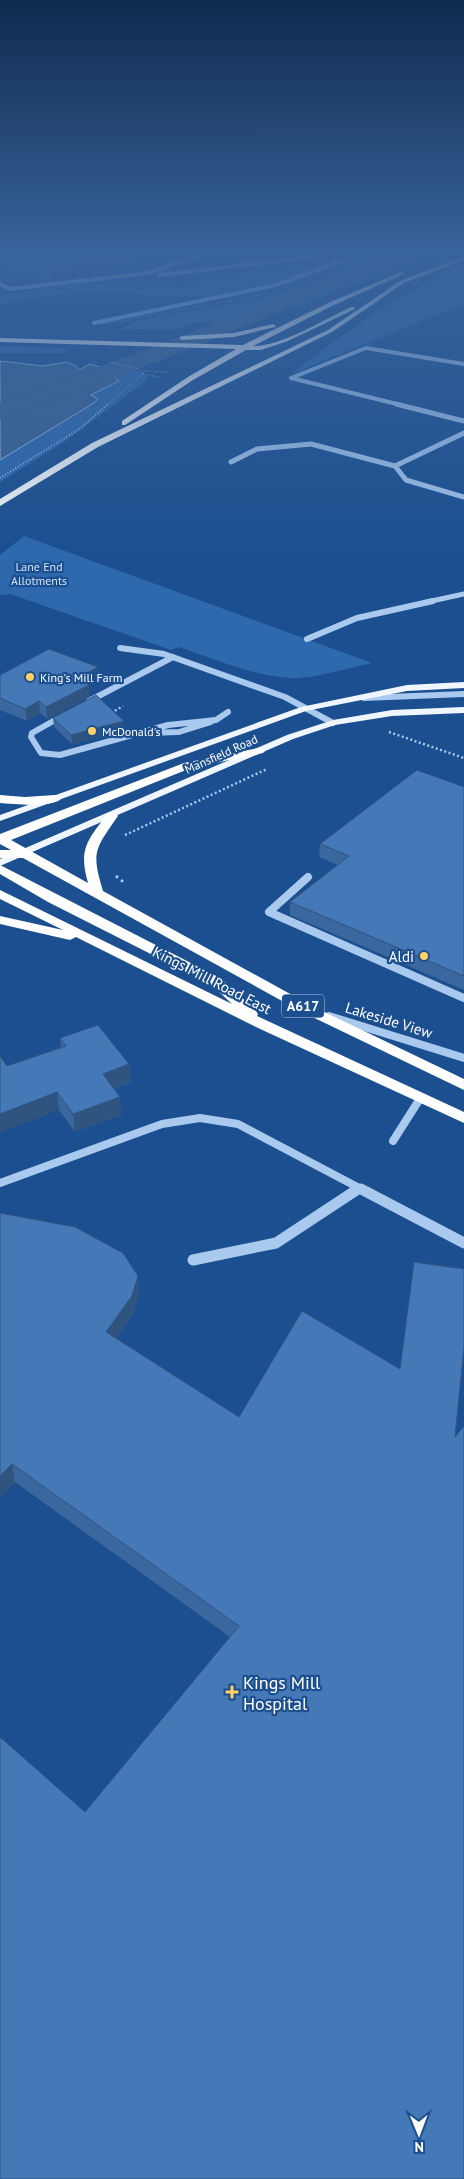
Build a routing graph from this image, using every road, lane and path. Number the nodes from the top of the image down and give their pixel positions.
1 (202, 355) edge
2 (232, 355) edge
3 (270, 355) edge
4 (280, 355) edge
5 (349, 355) edge
6 (401, 355) edge
7 (269, 360) junction
8 (110, 362) dead end
9 (464, 364) edge
10 (209, 368) junction
11 (464, 421) edge
12 (464, 433) edge
13 (95, 445) junction
14 (231, 462) dead end
15 (394, 466) junction
16 (0, 478) edge
17 (464, 497) edge
18 (0, 503) edge
19 (464, 594) edge
20 (307, 639) dead end
21 (120, 648) dead end
22 (172, 657) junction
23 (464, 685) edge
24 (464, 694) edge
25 (354, 698) junction
26 (80, 706) edge
27 (304, 709) junction
28 (72, 710) edge
29 (464, 710) edge
30 (228, 712) dead end
31 (333, 723) junction
32 (387, 731) dead end
33 (259, 751) junction
34 (464, 758) edge
35 (271, 768) dead end
36 (55, 798) junction
37 (0, 799) edge
38 (112, 816) junction
39 (0, 818) edge
40 (120, 838) dead end
41 (1, 839) edge
42 (0, 854) edge
43 (25, 854) junction
44 (0, 863) edge
45 (0, 869) edge
46 (114, 873) dead end
47 (308, 877) dead end
48 (134, 890) dead end
49 (0, 894) edge
50 (98, 894) junction
51 (0, 920) edge
52 (98, 942) junction
53 (464, 998) edge
54 (307, 1009) junction
55 (263, 1025) junction
56 (464, 1058) edge
57 (464, 1085) edge
58 (420, 1098) junction
59 (464, 1118) edge
60 (393, 1141) dead end
61 (0, 1183) edge
62 (359, 1188) junction
63 (464, 1243) edge
64 (193, 1260) dead end

1 - 10 highway
2 - 10 highway
3 - 7 highway
4 - 7 highway
5 - 11 lane
6 - 9 lane
7 - 13 highway
8 - 16 path
10 - 13 highway
12 - 15 lane
13 - 18 highway
14 - 15 lane
15 - 17 lane
19 - 20 lane
21 - 22 lane
22 - 26 lane
22 - 27 lane
23 - 25 main road, Mansfield Road
24 - 25 lane
25 - 27 main road, Mansfield Road
27 - 31 lane
27 - 36 main road, Mansfield Road
28 - 30 lane
29 - 31 main road, Mansfield Road
31 - 33 main road, Mansfield Road
32 - 34 path
33 - 38 main road, Mansfield Road
33 - 41 highway
35 - 40 path
36 - 37 highway
36 - 39 main road, Mansfield Road
38 - 43 main road, Mansfield Road
38 - 50 highway
41 - 43 highway, A617
42 - 43 highway
43 - 44 main road, Mansfield Road
43 - 50 highway, Kings Mill Road East / A617
45 - 55 highway
46 - 48 path
47 - 53 lane
49 - 52 highway, Kings Mill Road East / A617
50 - 54 highway, Kings Mill Road East / A617
51 - 52 highway
52 - 55 highway, Kings Mill Road East / A617
54 - 56 lane, Lakeside View
54 - 57 highway, Kings Mill Road East / A617
55 - 58 highway, Kings Mill Road East / A617
58 - 59 highway, Kings Mill Road East / A617
58 - 60 lane
61 - 62 lane
62 - 63 lane
62 - 64 lane

